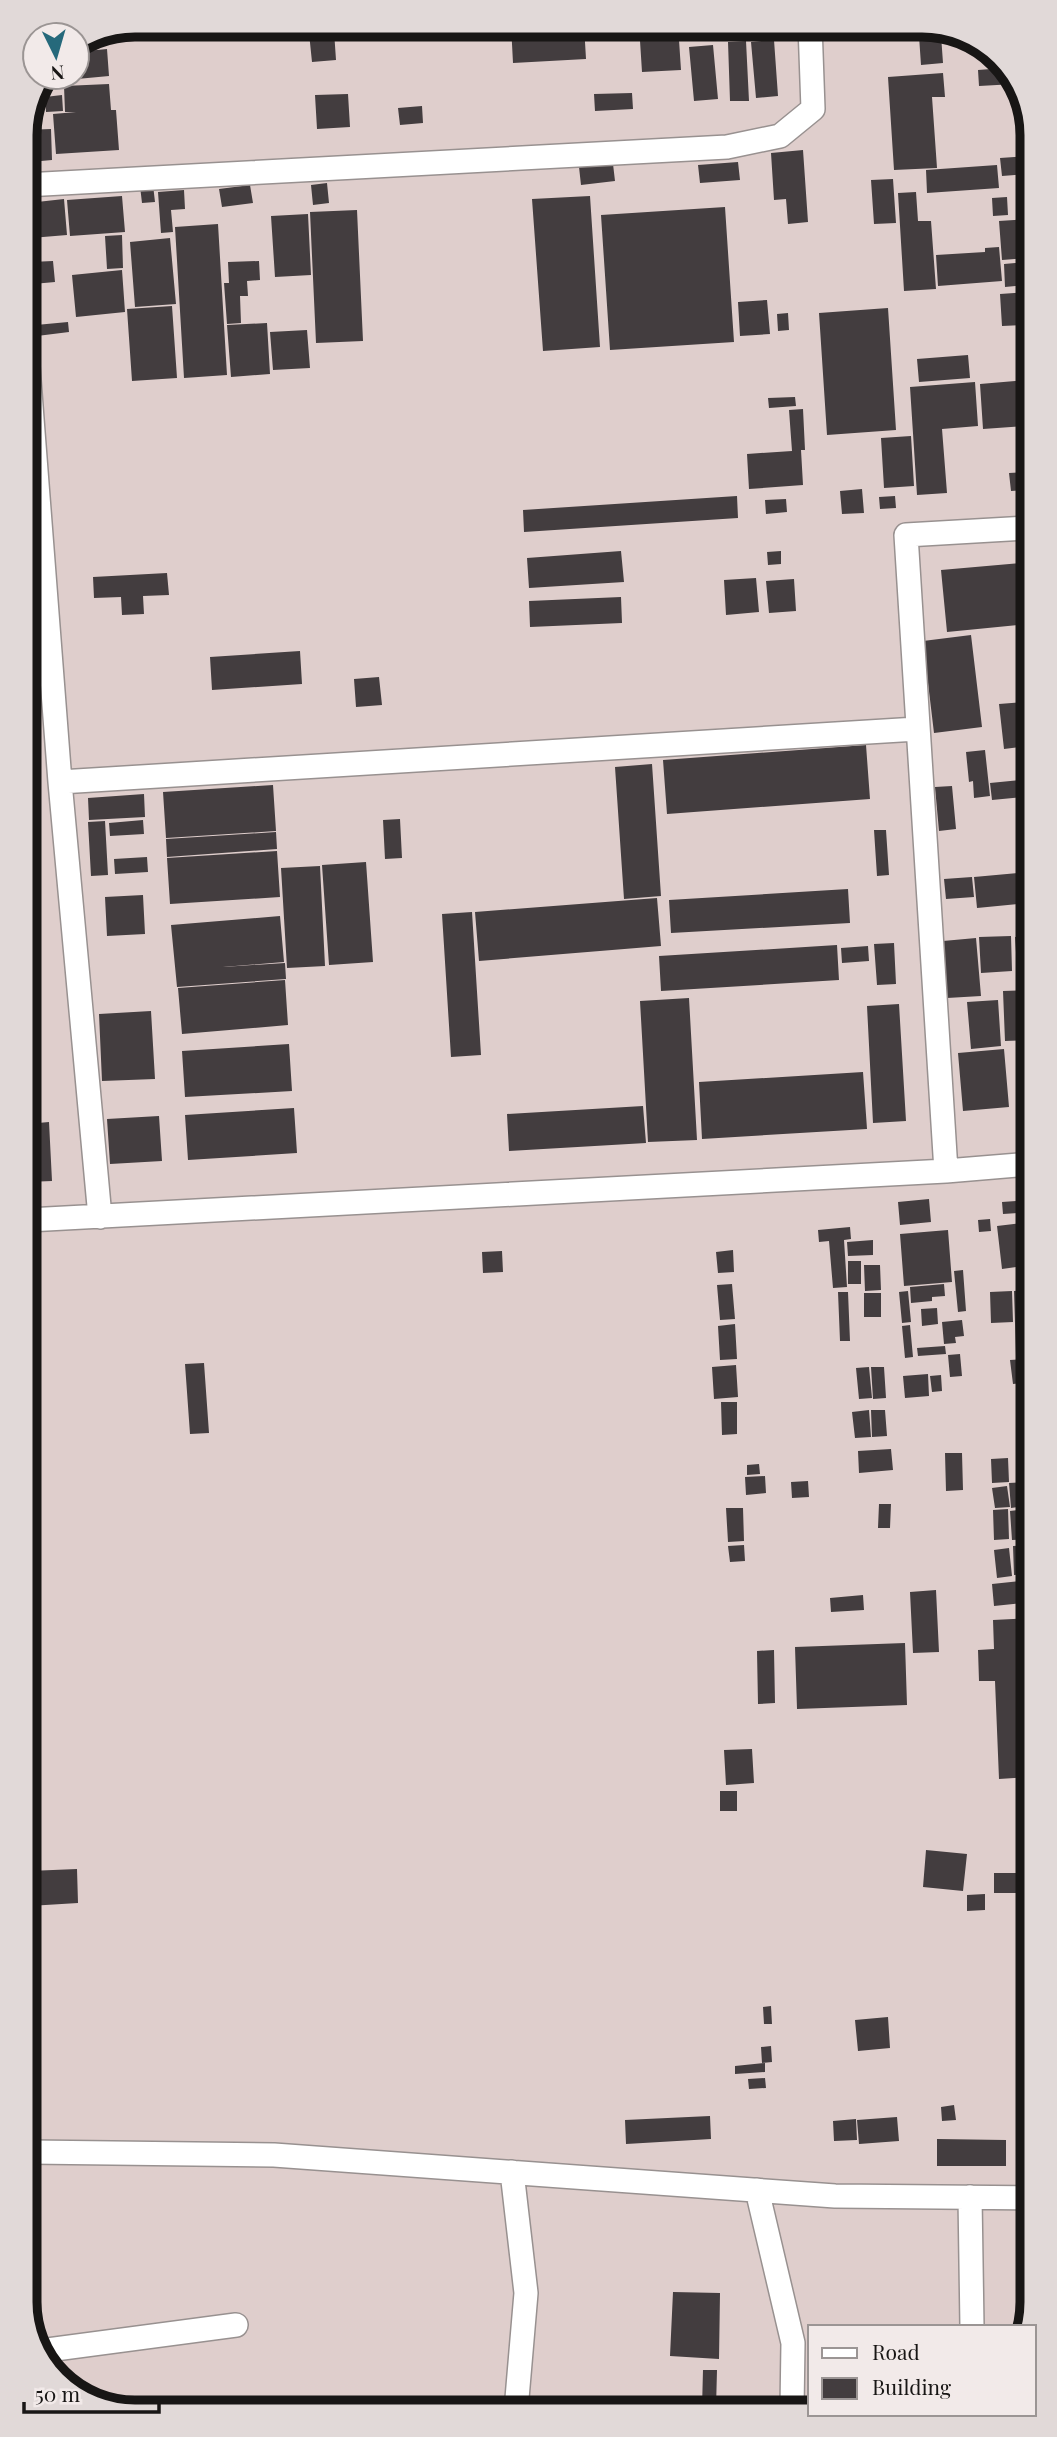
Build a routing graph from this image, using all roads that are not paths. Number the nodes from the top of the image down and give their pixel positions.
1 (810, 37) edge
2 (37, 184) edge
3 (37, 484) edge
4 (1020, 528) edge
5 (917, 729) junction
6 (60, 782) junction
7 (1020, 1165) edge
8 (946, 1171) junction
9 (100, 1217) junction
10 (37, 1220) edge
11 (37, 2152) edge
12 (512, 2172) junction
13 (757, 2190) junction
14 (970, 2197) junction
15 (1020, 2197) edge
16 (236, 2325) dead end
17 (972, 2325) edge
18 (50, 2350) edge
19 (517, 2400) edge
20 (792, 2400) edge

1 - 2 street
3 - 6 street
4 - 5 street
5 - 6 street
5 - 8 street
6 - 9 street
7 - 8 street
8 - 9 street
9 - 10 street
11 - 12 street
12 - 13 street
12 - 19 street
13 - 14 street
13 - 20 street
14 - 15 street
14 - 17 street
16 - 18 street

